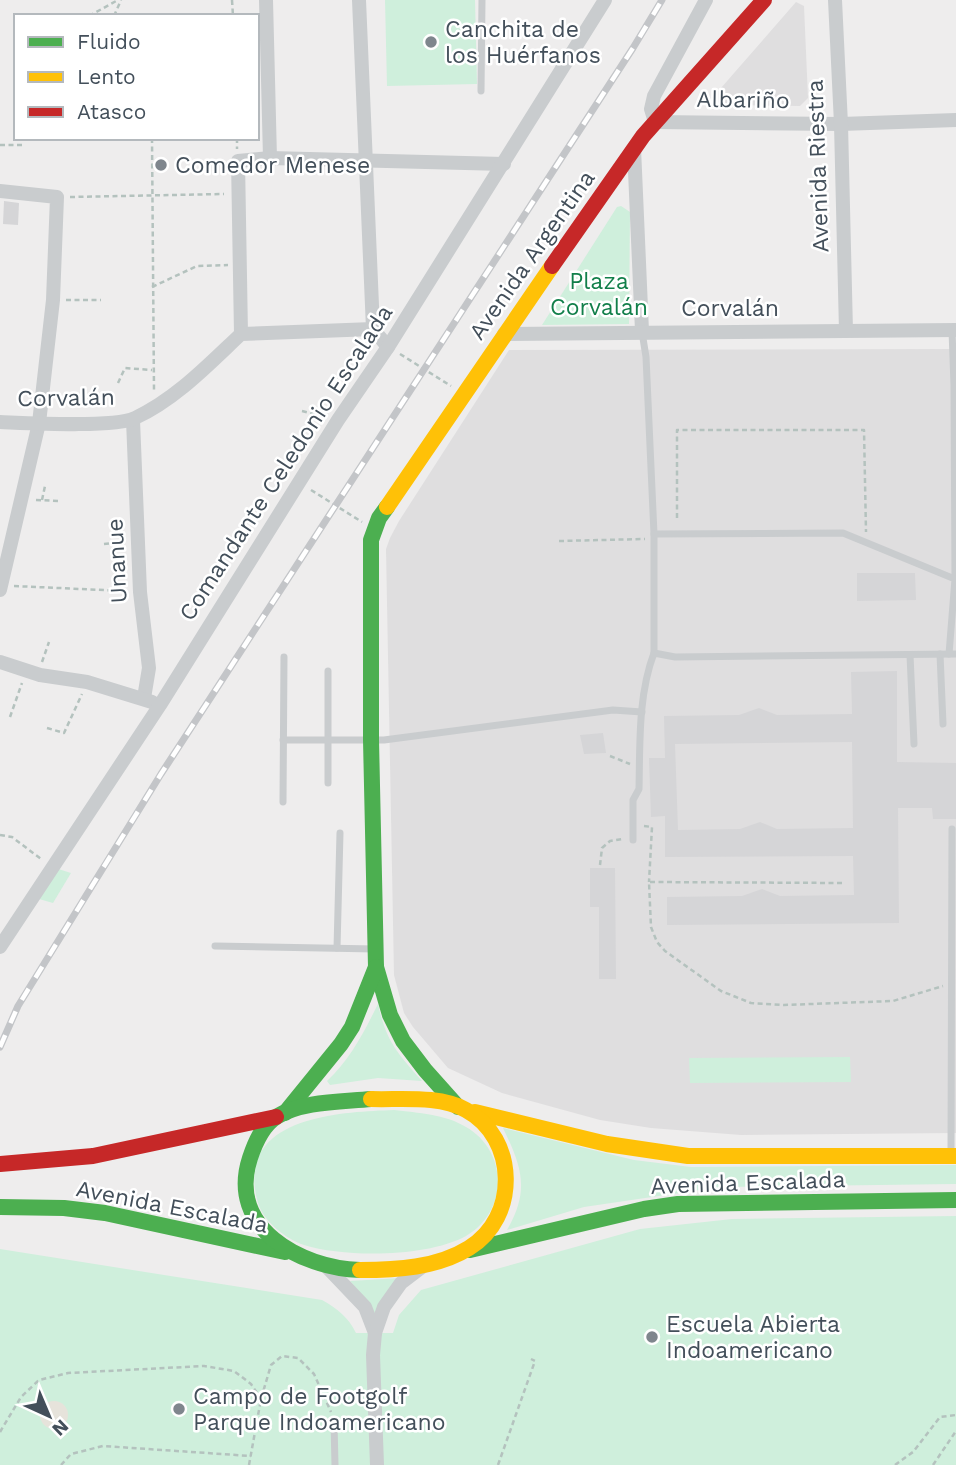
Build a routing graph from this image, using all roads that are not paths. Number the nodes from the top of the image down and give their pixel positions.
1 (266, 0) edge
2 (359, 0) edge
3 (482, 0) edge
4 (605, 0) edge
5 (706, 0) edge
6 (764, 0) edge
7 (835, 0) edge
8 (481, 91) dead end
9 (956, 120) edge
10 (655, 122) junction
11 (841, 124) junction
12 (634, 148) junction
13 (270, 158) junction
14 (365, 162) junction
15 (504, 164) junction
16 (0, 191) edge
17 (373, 329) junction
18 (954, 330) edge
19 (642, 331) junction
20 (846, 331) junction
21 (241, 334) junction
22 (504, 334) junction
23 (393, 350) junction
24 (133, 420) junction
25 (0, 422) edge
26 (39, 423) junction
27 (654, 534) junction
28 (956, 579) edge
29 (1, 588) edge
30 (654, 653) junction
31 (910, 654) junction
32 (940, 654) junction
33 (953, 654) edge
34 (284, 657) dead end
35 (0, 662) edge
36 (328, 671) dead end
37 (144, 698) junction
38 (160, 705) junction
39 (642, 712) junction
40 (943, 724) dead end
41 (283, 740) junction
42 (328, 740) junction
43 (366, 740) junction
44 (914, 744) dead end
45 (328, 783) dead end
46 (283, 802) dead end
47 (952, 829) dead end
48 (340, 833) dead end
49 (632, 840) road end
50 (215, 946) dead end
51 (0, 947) edge
52 (337, 948) junction
53 (375, 949) junction
54 (376, 967) junction
55 (463, 1109) junction
56 (281, 1115) junction
57 (953, 1156) edge
58 (0, 1164) edge
59 (956, 1199) edge
60 (0, 1207) edge
61 (463, 1252) junction
62 (293, 1254) junction
63 (325, 1265) junction
64 (424, 1265) junction
65 (375, 1333) junction
66 (334, 1422) road end
67 (335, 1465) edge
68 (377, 1465) edge

1 - 13 street
2 - 14 street
3 - 8 lane
4 - 15 street, Comandante Celedonio Escalada
5 - 10 street
6 - 10 main road, Avenida Argentina
7 - 11 street, Avenida Riestra
9 - 11 street, Albariño
10 - 11 street, Albariño
10 - 12 main road, Avenida Argentina
11 - 20 street, Avenida Riestra
12 - 19 street
12 - 22 main road, Avenida Argentina
13 - 14 street
13 - 21 street
14 - 15 street
14 - 17 street
15 - 23 street, Comandante Celedonio Escalada
16 - 26 street
17 - 21 street
17 - 23 street
18 - 20 street, Corvalán
18 - 28 lane
19 - 20 street, Corvalán
19 - 22 street, Corvalán
19 - 27 lane
21 - 24 street, Corvalán
22 - 43 main road, Avenida Argentina
23 - 38 street, Comandante Celedonio Escalada
24 - 26 street, Corvalán
24 - 37 street, Unanue
25 - 26 street, Corvalán
26 - 29 street
27 - 28 lane
27 - 30 lane
28 - 33 lane
30 - 31 lane
30 - 39 lane
31 - 32 lane
31 - 44 lane
32 - 33 lane
32 - 40 lane
34 - 41 lane
35 - 37 street
36 - 42 lane
37 - 38 street
38 - 51 street, Comandante Celedonio Escalada
39 - 43 lane
39 - 49 lane
41 - 42 lane
41 - 46 lane
42 - 43 lane
42 - 45 lane
43 - 53 main road, Avenida Argentina
47 - 57 lane
48 - 52 lane
50 - 52 lane
52 - 53 lane
53 - 54 main road, Avenida Argentina
54 - 55 main road
54 - 56 main road
55 - 56 main road
55 - 57 main road, Avenida Escalada
55 - 61 main road
56 - 58 main road, Avenida Escalada
56 - 62 main road
59 - 61 main road, Avenida Escalada
60 - 62 main road, Avenida Escalada
61 - 64 main road
62 - 63 main road
63 - 64 main road
63 - 65 street
64 - 65 street
65 - 68 street
66 - 67 lane

